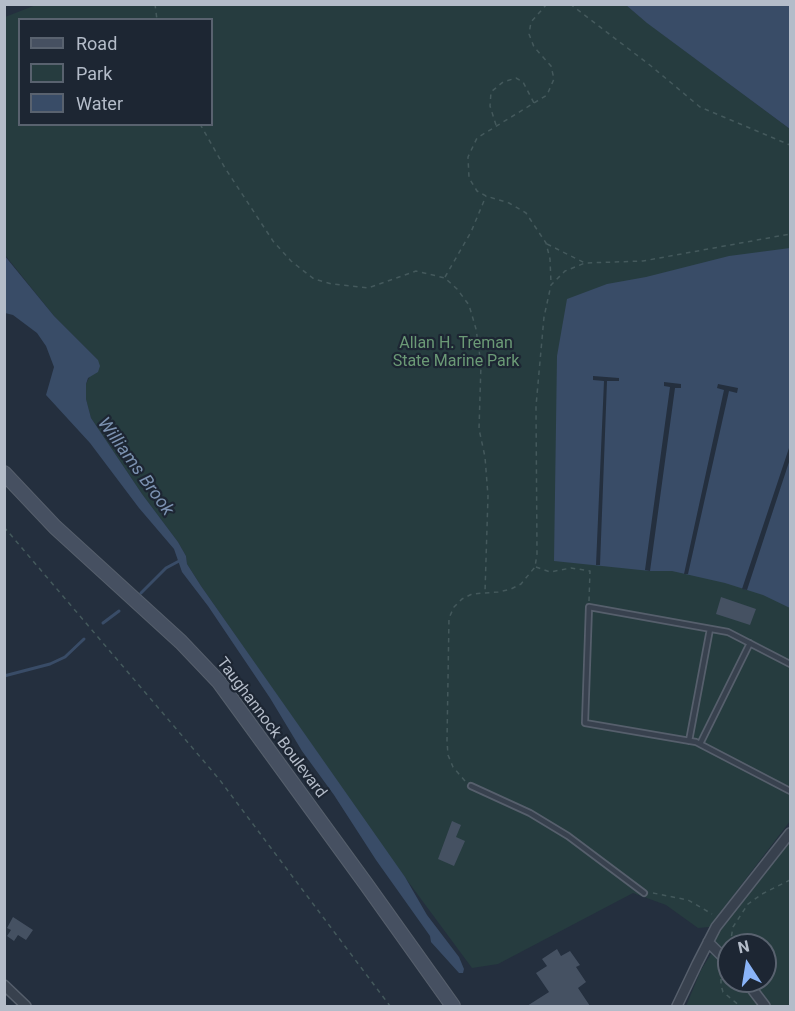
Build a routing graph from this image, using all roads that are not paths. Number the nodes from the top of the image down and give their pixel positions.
1 (4, 473) edge
2 (710, 629) junction
3 (750, 643) junction
4 (790, 664) edge
5 (689, 741) junction
6 (700, 744) junction
7 (471, 786) road end
8 (790, 790) edge
9 (790, 833) edge
10 (644, 893) road end
11 (708, 942) junction
12 (717, 951) edge
13 (4, 985) edge
14 (755, 993) edge
15 (26, 1006) edge
16 (453, 1006) edge
17 (677, 1006) edge
18 (765, 1006) edge

1 - 16 main road, Taughannock Boulevard
2 - 3 lane
2 - 5 lane
2 - 5 lane
3 - 4 lane
3 - 6 lane
5 - 6 lane
6 - 8 lane
7 - 10 lane
9 - 11 street
11 - 12 street
11 - 17 street
13 - 15 street
14 - 18 street

